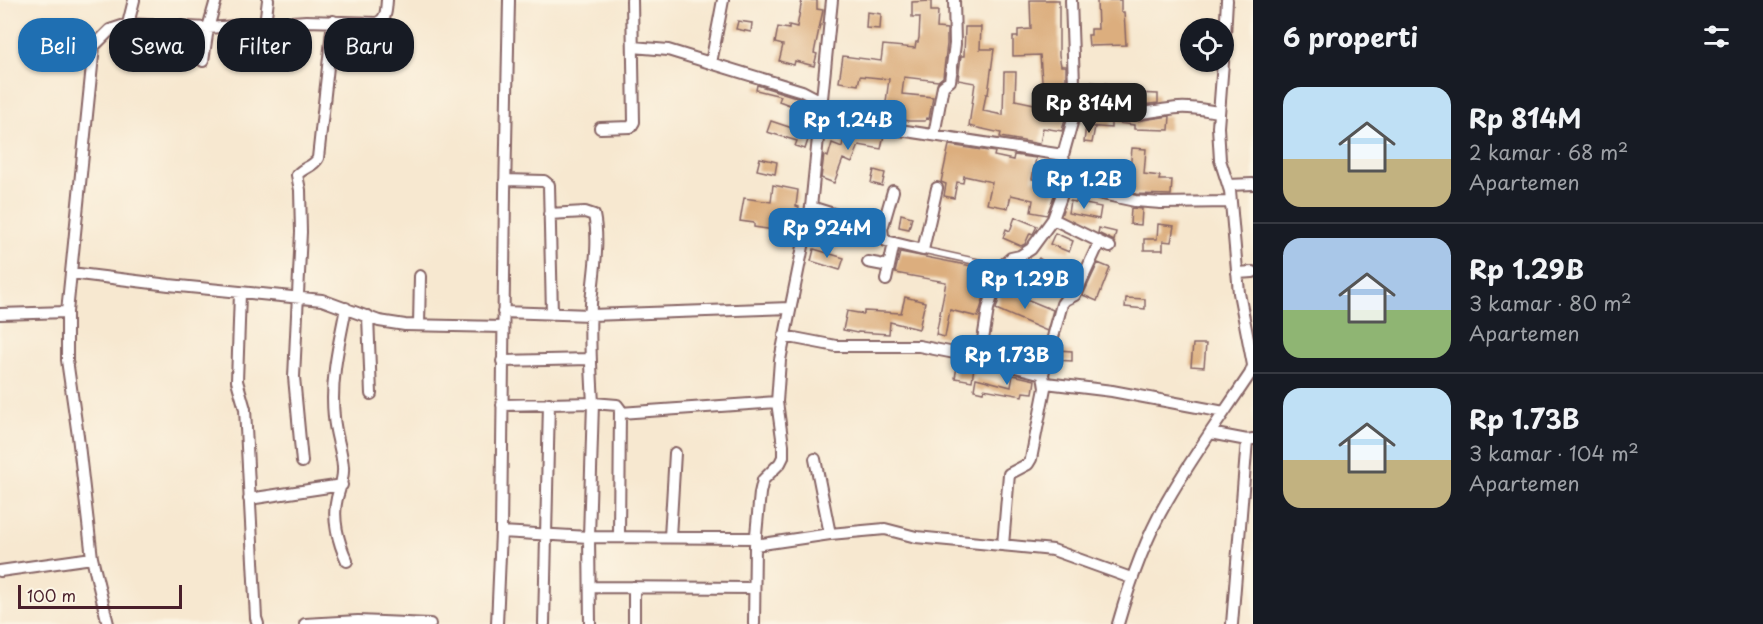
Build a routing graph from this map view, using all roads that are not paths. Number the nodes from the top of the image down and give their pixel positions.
1 (134, 0) edge
2 (216, 0) edge
3 (268, 0) edge
4 (387, 0) edge
5 (509, 0) edge
6 (632, 0) edge
7 (723, 0) edge
8 (832, 0) edge
9 (954, 0) edge
10 (1071, 0) edge
11 (1227, 0) edge
12 (130, 18) edge
13 (266, 18) edge
14 (384, 18) edge
15 (1226, 18) edge
16 (217, 27) edge
17 (205, 28) edge
18 (208, 28) junction
19 (109, 31) edge
20 (633, 47) junction
21 (205, 48) edge
22 (711, 63) junction
23 (327, 72) edge
24 (1222, 72) edge
25 (823, 102) junction
26 (1218, 112) junction
27 (1129, 114) dead end
28 (820, 118) junction
29 (600, 128) dead end
30 (934, 135) junction
31 (1063, 155) junction
32 (505, 180) junction
33 (1253, 184) edge
34 (1228, 185) junction
35 (1065, 186) junction
36 (937, 188) dead end
37 (893, 191) dead end
38 (1230, 202) junction
39 (811, 207) junction
40 (549, 214) junction
41 (1053, 219) junction
42 (882, 229) junction
43 (894, 243) junction
44 (924, 250) junction
45 (868, 262) dead end
46 (889, 266) junction
47 (1001, 267) junction
48 (1253, 272) edge
49 (71, 273) junction
50 (1237, 273) junction
51 (420, 276) dead end
52 (886, 280) dead end
53 (240, 292) junction
54 (298, 297) junction
55 (346, 308) junction
56 (790, 308) junction
57 (67, 312) junction
58 (503, 312) junction
59 (0, 314) edge
60 (552, 314) junction
61 (591, 315) junction
62 (368, 316) junction
63 (419, 325) junction
64 (503, 327) junction
65 (784, 336) junction
66 (980, 358) junction
67 (590, 359) junction
68 (502, 361) junction
69 (1253, 365) edge
70 (1044, 379) junction
71 (371, 394) dead end
72 (777, 402) junction
73 (549, 403) junction
74 (593, 403) junction
75 (502, 405) junction
76 (1224, 412) junction
77 (620, 413) junction
78 (1210, 433) junction
79 (1250, 439) edge
80 (675, 453) dead end
81 (815, 459) dead end
82 (302, 462) dead end
83 (342, 485) junction
84 (249, 499) junction
85 (1240, 514) junction
86 (1253, 514) edge
87 (501, 532) junction
88 (830, 534) junction
89 (547, 535) junction
90 (590, 537) junction
91 (619, 537) junction
92 (669, 537) junction
93 (756, 541) junction
94 (1003, 545) junction
95 (92, 558) junction
96 (347, 561) dead end
97 (0, 571) edge
98 (1131, 578) junction
99 (591, 587) junction
100 (634, 587) junction
101 (754, 588) junction
102 (336, 623) edge
103 (386, 623) edge
104 (404, 623) edge
105 (108, 624) edge
106 (258, 624) edge
107 (305, 624) edge
108 (430, 624) edge
109 (497, 624) edge
110 (544, 624) edge
111 (590, 624) edge
112 (634, 624) edge
113 (754, 624) edge
114 (1118, 624) edge
115 (1232, 624) edge

1 - 12 street
2 - 18 street
3 - 13 street
4 - 14 street
5 - 32 street
6 - 20 street
7 - 22 street
8 - 25 street
9 - 30 street
10 - 31 street
11 - 15 street
16 - 18 street
17 - 18 street
18 - 21 street
19 - 49 street
20 - 22 street
20 - 29 street
22 - 25 street
23 - 54 street
24 - 26 street
25 - 28 street
26 - 27 street
26 - 34 street
28 - 30 street
28 - 39 street
30 - 31 street
31 - 35 street
32 - 40 street
32 - 58 street
33 - 34 street
34 - 38 street
35 - 38 street
35 - 41 street
36 - 44 street
37 - 42 street
38 - 50 street
39 - 42 street
39 - 56 street
40 - 60 street
40 - 61 street
41 - 47 street
41 - 70 street
42 - 43 street
43 - 44 street
43 - 46 street
44 - 47 lane
45 - 46 street
46 - 52 street
47 - 66 street
48 - 50 street
49 - 53 street
49 - 57 street
50 - 69 street
51 - 63 street
53 - 54 street
53 - 84 street
54 - 55 street
54 - 82 street
55 - 62 street
55 - 83 street
56 - 61 street
56 - 65 street
57 - 59 street
57 - 95 street
58 - 60 street
58 - 64 street
60 - 61 street
61 - 67 street
62 - 63 street
62 - 71 street
63 - 64 street
64 - 68 street
65 - 66 street
65 - 72 street
66 - 70 street
67 - 68 street
67 - 74 street
68 - 75 street
69 - 76 street
70 - 76 street
70 - 94 street
72 - 77 street
72 - 93 street
73 - 74 street
73 - 75 street
73 - 89 street
74 - 77 street
74 - 90 street
75 - 87 street
76 - 78 street
77 - 91 street
78 - 79 street
78 - 98 street
79 - 85 street
80 - 92 street
81 - 88 street
83 - 84 street
83 - 96 street
84 - 106 street
85 - 86 street
85 - 115 street
87 - 89 street
87 - 109 street
88 - 93 street
88 - 94 street
89 - 90 street
89 - 110 street
90 - 91 street
90 - 99 street
91 - 92 street
92 - 93 street
93 - 101 street
94 - 98 street
95 - 97 street
95 - 105 street
98 - 114 street
99 - 100 street
99 - 111 street
100 - 101 street
100 - 112 street
101 - 113 street
102 - 103 street
102 - 107 street
103 - 104 street
104 - 108 street

